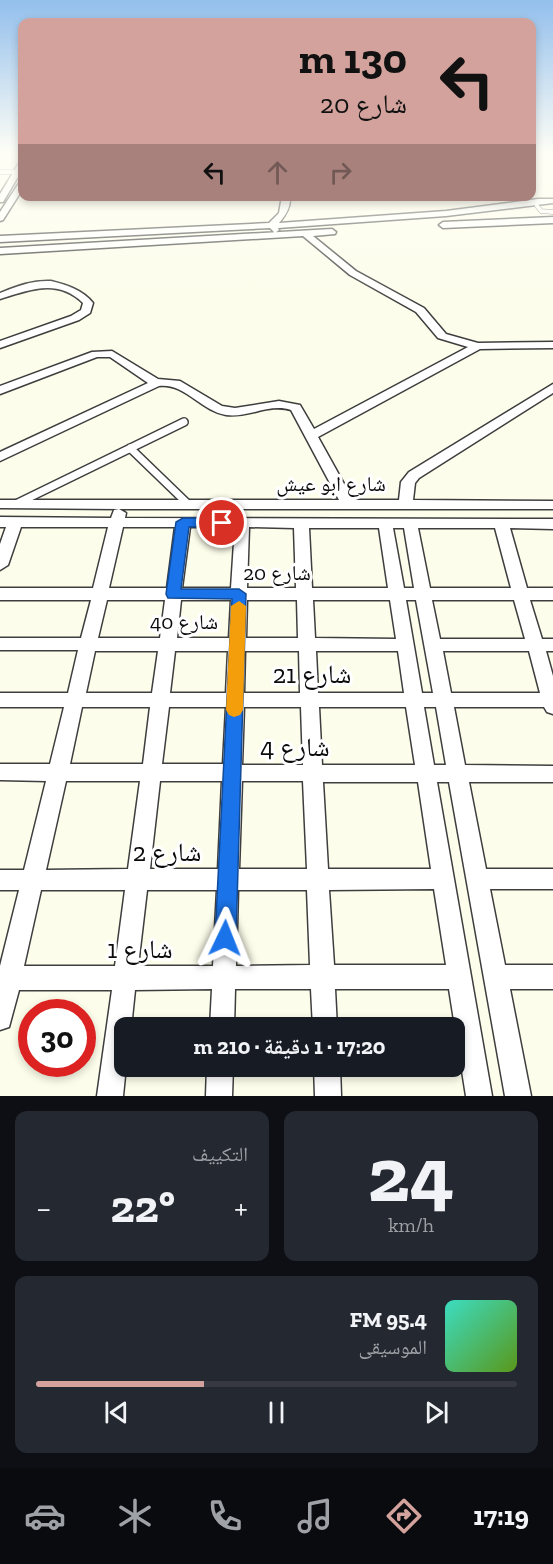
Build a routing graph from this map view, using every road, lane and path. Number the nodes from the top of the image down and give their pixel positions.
1 (12, 203) edge
2 (286, 203) edge
3 (518, 203) edge
4 (537, 206) dead end
5 (553, 212) edge
6 (0, 218) edge
7 (553, 219) edge
8 (272, 225) junction
9 (437, 225) dead end
10 (413, 226) dead end
11 (205, 229) junction
12 (306, 234) junction
13 (83, 236) junction
14 (278, 236) junction
15 (0, 239) edge
16 (207, 240) junction
17 (82, 247) junction
18 (0, 251) edge
19 (0, 296) edge
20 (0, 345) edge
21 (553, 345) edge
22 (478, 346) junction
23 (156, 383) junction
24 (553, 388) edge
25 (0, 390) edge
26 (184, 422) dead end
27 (312, 435) junction
28 (130, 448) junction
29 (0, 457) edge
30 (0, 504) edge
31 (18, 504) junction
32 (349, 505) junction
33 (375, 505) junction
34 (553, 505) edge
35 (185, 513) junction
36 (119, 514) junction
37 (408, 514) junction
38 (8, 522) edge
39 (242, 523) junction
40 (302, 523) junction
41 (381, 523) junction
42 (501, 524) junction
43 (553, 524) edge
44 (0, 565) edge
45 (0, 594) edge
46 (100, 594) junction
47 (173, 594) junction
48 (239, 594) junction
49 (305, 594) junction
50 (396, 594) junction
51 (423, 594) junction
52 (521, 594) junction
53 (553, 594) edge
54 (0, 644) edge
55 (88, 644) junction
56 (167, 644) junction
57 (237, 645) junction
58 (307, 645) junction
59 (405, 645) junction
60 (432, 645) junction
61 (535, 645) junction
62 (553, 645) edge
63 (235, 699) junction
64 (414, 699) junction
65 (0, 700) edge
66 (75, 700) junction
67 (160, 700) junction
68 (309, 700) junction
69 (443, 700) junction
70 (552, 702) edge
71 (0, 772) edge
72 (58, 773) junction
73 (151, 773) junction
74 (232, 773) junction
75 (313, 774) junction
76 (426, 774) junction
77 (457, 774) junction
78 (553, 774) edge
79 (228, 879) junction
80 (318, 879) junction
81 (443, 879) junction
82 (477, 879) junction
83 (553, 879) edge
84 (0, 880) edge
85 (33, 880) junction
86 (138, 880) junction
87 (322, 977) junction
88 (459, 977) junction
89 (495, 977) junction
90 (553, 977) edge
91 (5, 978) edge
92 (126, 978) junction
93 (224, 978) junction
94 (222, 1017) edge
95 (324, 1017) edge
96 (0, 1018) edge
97 (220, 1077) edge
98 (327, 1077) edge
99 (110, 1096) edge
100 (219, 1096) edge
101 (328, 1096) edge
102 (479, 1096) edge
103 (518, 1096) edge

1 - 6 street
2 - 8 street
3 - 8 street
4 - 5 lane
7 - 9 street
8 - 11 street
8 - 14 street
10 - 12 street
11 - 13 street
11 - 16 street
12 - 14 street
12 - 22 street
13 - 15 street
13 - 17 street
14 - 16 street
16 - 17 street
17 - 18 street
19 - 20 street
21 - 22 street
22 - 27 street
23 - 25 street
23 - 27 street
23 - 29 street
24 - 37 street
26 - 28 lane
27 - 32 street
28 - 31 lane
28 - 35 lane
30 - 31 street, شارع ابو عيش
31 - 36 street, شارع ابو عيش
32 - 33 street, شارع ابو عيش
32 - 35 street, شارع ابو عيش
33 - 37 street, شارع ابو عيش
33 - 41 street
34 - 37 street, شارع ابو عيش
35 - 36 street, شارع ابو عيش
35 - 39 street, شارع ابو عيش
35 - 47 street
36 - 38 street, شارع ابو عيش
36 - 46 street
37 - 41 street, شارع ابو عيش
37 - 42 street, شارع ابو عيش
37 - 51 street
38 - 44 street
39 - 40 street, شارع ابو عيش
39 - 48 street
40 - 41 street, شارع ابو عيش
40 - 49 street
41 - 50 street
42 - 43 street, شارع ابو عيش
42 - 52 street
45 - 46 street, شارع 20
46 - 47 street, شارع 20
46 - 55 street
47 - 48 street, شارع 20
47 - 56 street
48 - 49 street, شارع 20
48 - 57 street
49 - 50 street, شارع 20
49 - 58 street
50 - 51 street, شارع 20
50 - 59 street
51 - 52 street, شارع 20
51 - 60 street
52 - 53 street, شارع 20
52 - 61 street
54 - 55 street, شارع 40
55 - 56 street, شارع 40
55 - 66 street
56 - 57 street, شارع 40
56 - 67 street
57 - 58 street, شارع 40
57 - 63 street
58 - 59 street, شارع 40
58 - 68 street
59 - 64 street
60 - 61 street
60 - 69 street
61 - 62 street
61 - 70 street
63 - 67 street, شارع 21
63 - 68 street, شارع 21
63 - 74 street
64 - 68 street, شارع 21
64 - 69 street, شارع 21
64 - 76 street
65 - 66 street, شارع 21
66 - 67 street, شارع 21
66 - 72 street
67 - 73 street
68 - 75 street
69 - 70 street, شارع 21
69 - 77 street
71 - 72 street, شارع 4
72 - 73 street, شارع 4
72 - 85 street
73 - 74 street, شارع 4
73 - 86 street
74 - 75 street, شارع 4
74 - 79 street
75 - 76 street, شارع 4
75 - 80 street
76 - 77 street, شارع 4
76 - 81 street
77 - 78 street, شارع 4
77 - 82 street
79 - 80 street, شارع 2
79 - 86 street, شارع 2
79 - 93 street
80 - 81 street, شارع 2
80 - 87 street
81 - 88 street
82 - 83 street
82 - 89 street
84 - 85 street, شارع 2
85 - 86 street, شارع 2
85 - 91 street
86 - 92 street
87 - 88 street, شارع 1
87 - 93 street, شارع 1
87 - 95 street
88 - 102 street
89 - 90 street
89 - 103 street
91 - 92 street, شارع 1
91 - 96 street
92 - 93 street, شارع 1
92 - 99 street
93 - 94 street
97 - 100 street
98 - 101 street

